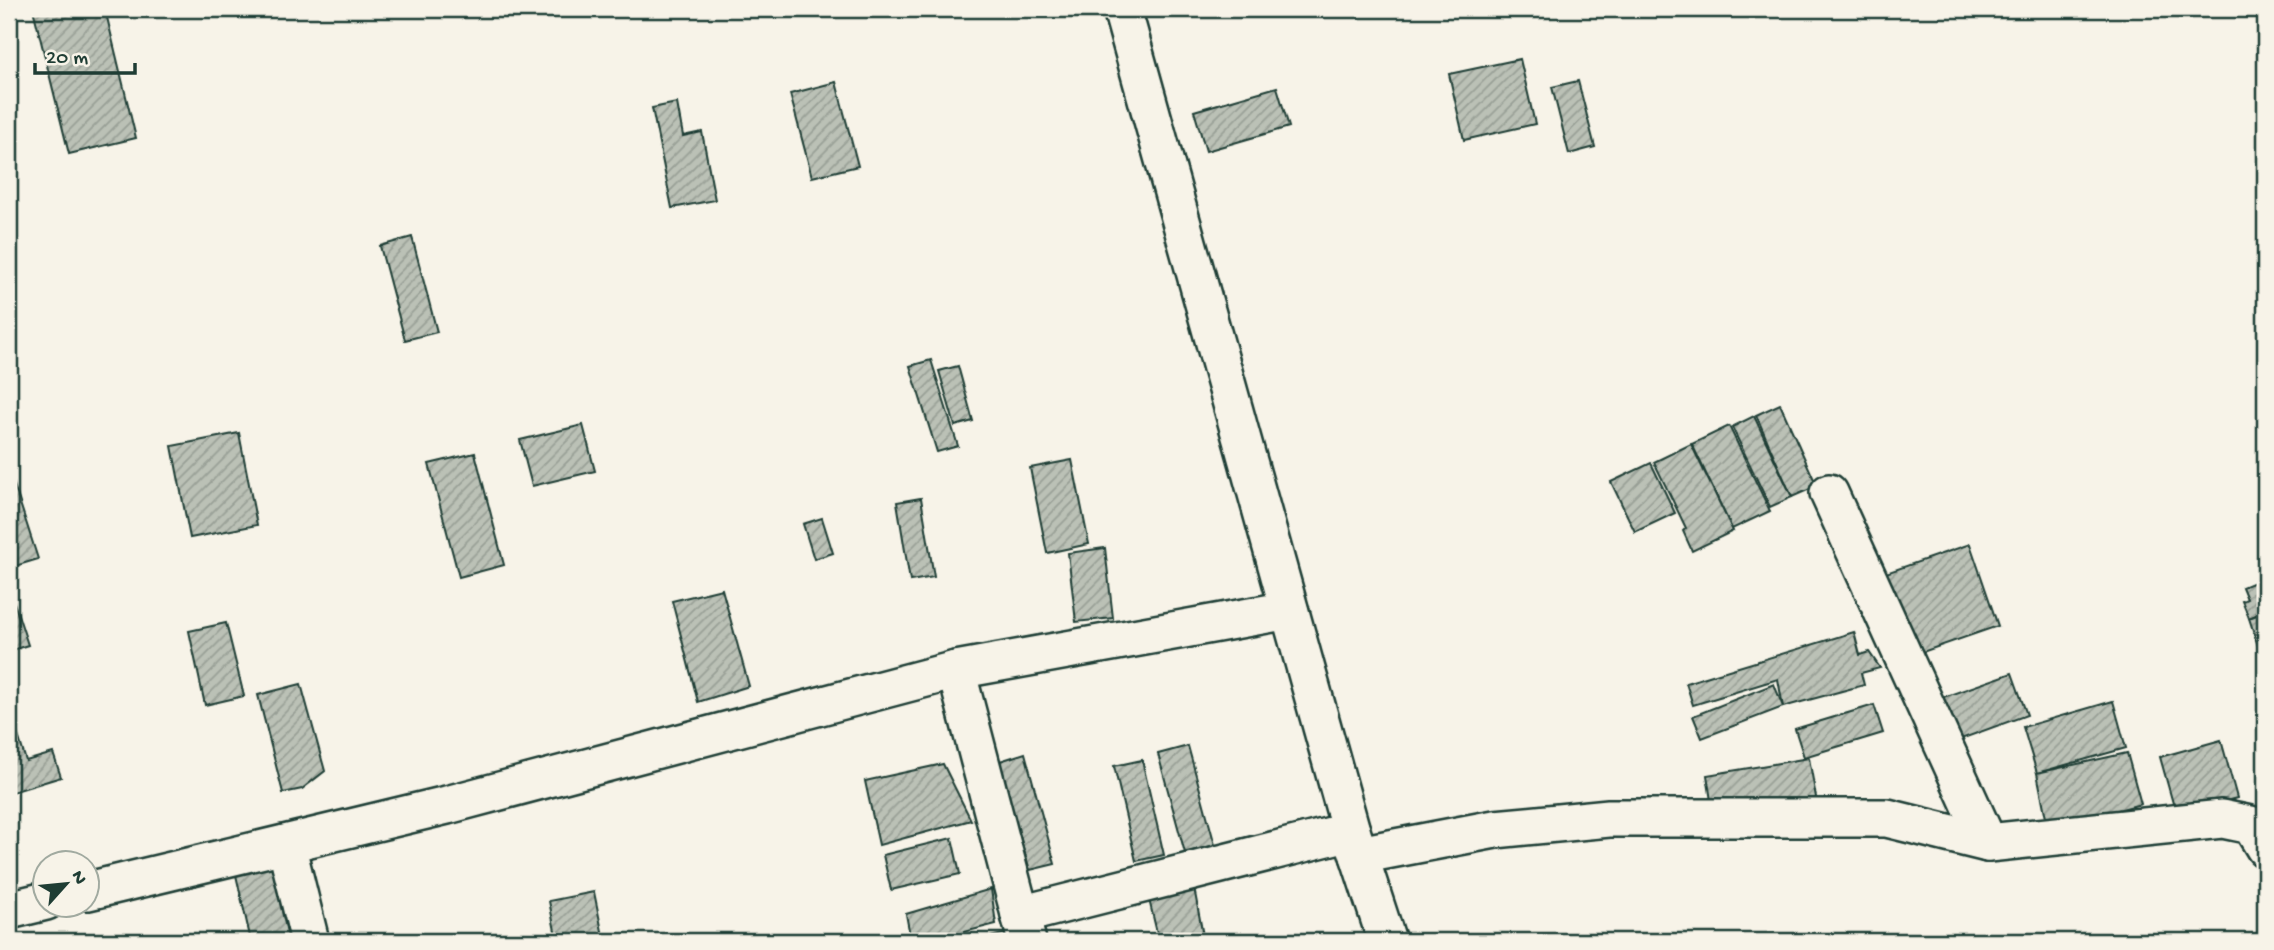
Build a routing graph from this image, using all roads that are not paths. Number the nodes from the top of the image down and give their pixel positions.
1 (1122, 9) edge
2 (1829, 493) dead end
3 (1289, 610) junction
4 (956, 670) junction
5 (1355, 843) junction
6 (1988, 843) junction
7 (286, 844) junction
8 (2265, 848) edge
9 (102, 888) edge
10 (1024, 928) edge
11 (310, 941) edge
12 (1387, 941) edge

1 - 3 street
2 - 6 street
3 - 4 street
3 - 5 street
4 - 7 street
4 - 10 street
5 - 6 street
5 - 10 street
5 - 12 street
6 - 8 street
7 - 9 street
7 - 11 street

